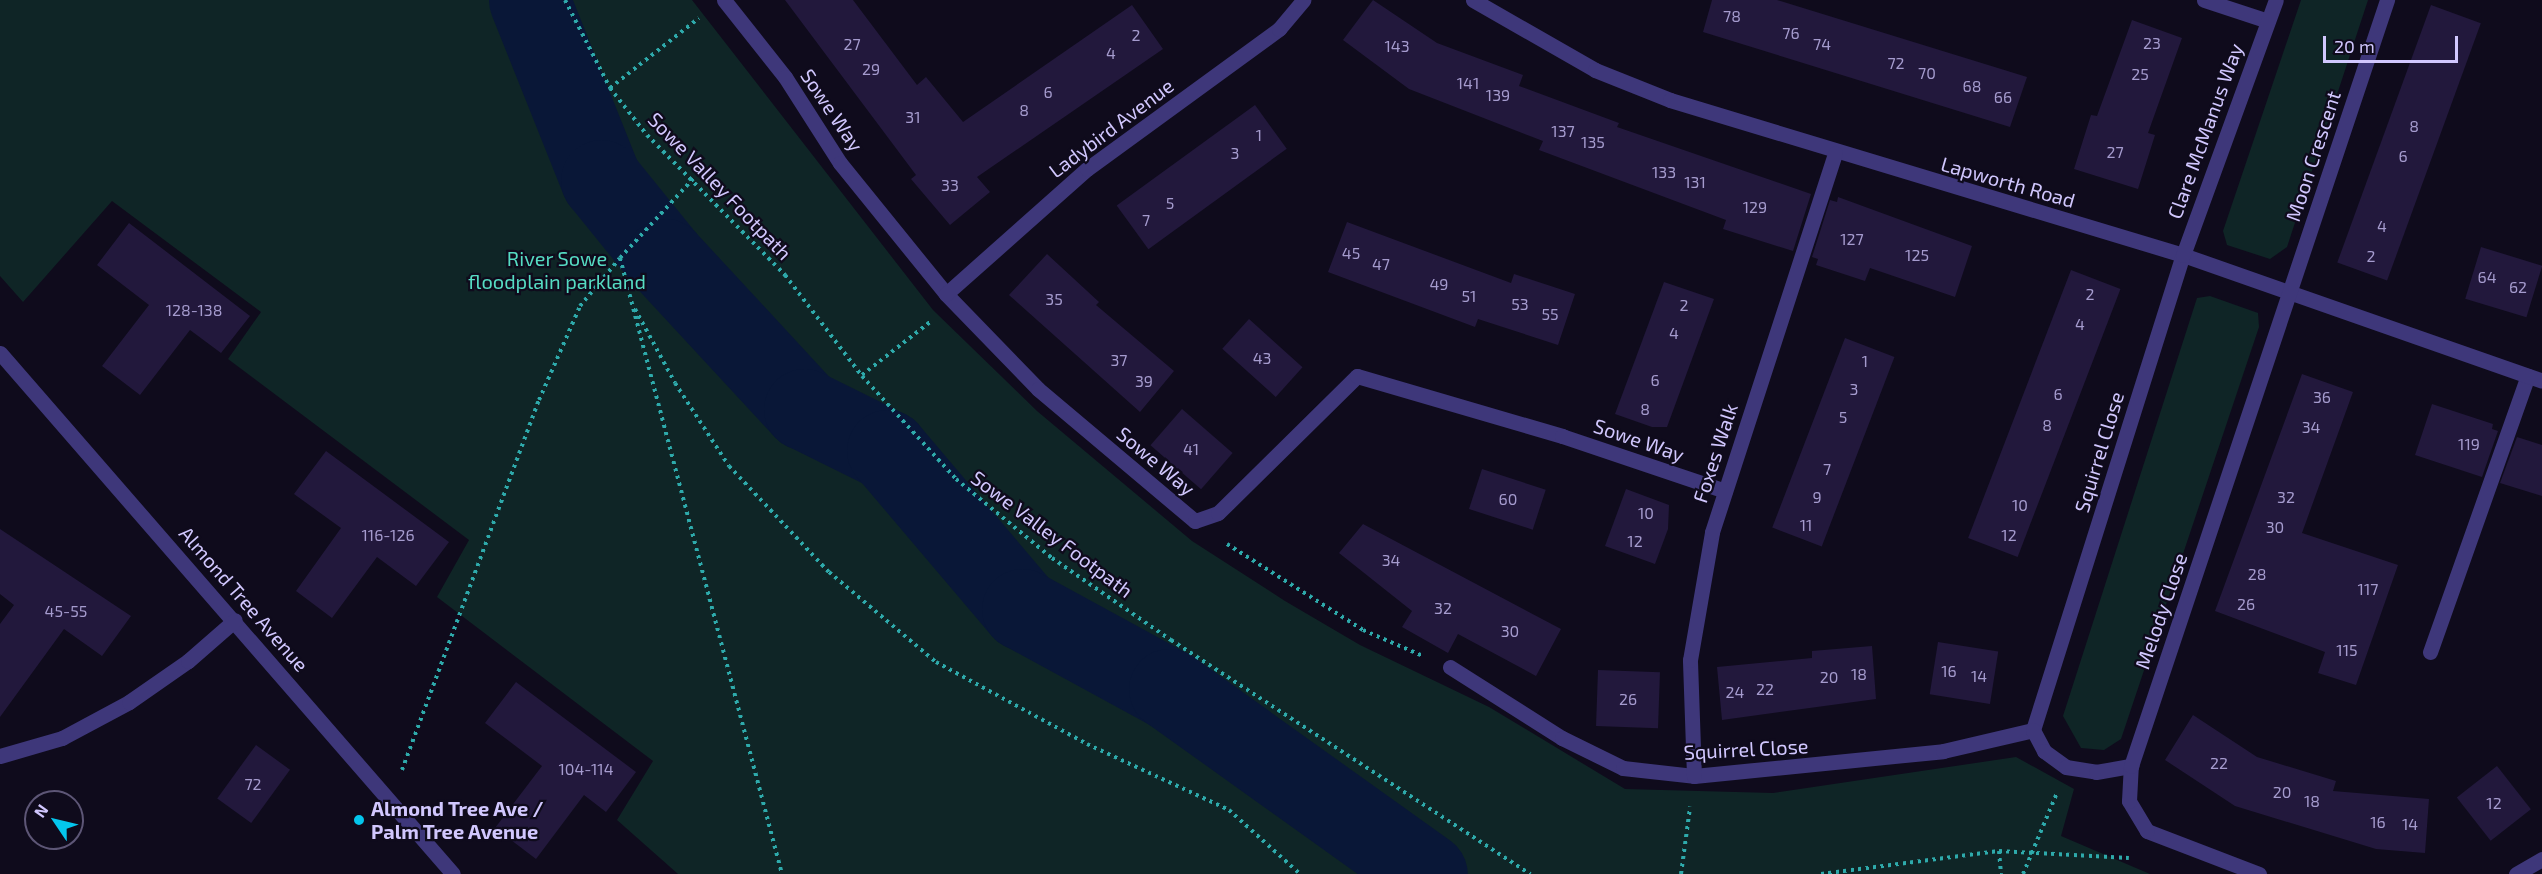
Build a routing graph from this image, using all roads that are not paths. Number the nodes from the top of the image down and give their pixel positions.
1 (724, 0) edge
2 (1303, 0) edge
3 (1473, 0) edge
4 (2204, 0) edge
5 (2276, 0) edge
6 (2387, 0) edge
7 (2268, 21) junction
8 (1834, 153) junction
9 (2183, 255) junction
10 (2292, 291) junction
11 (946, 294) junction
12 (0, 353) edge
13 (2535, 378) edge
14 (1725, 492) junction
15 (235, 620) junction
16 (2430, 652) dead end
17 (1450, 667) road end
18 (2033, 730) junction
19 (0, 756) edge
20 (2131, 766) junction
21 (1694, 776) junction
22 (2542, 859) edge
23 (453, 874) edge
24 (2259, 874) edge
25 (2516, 874) edge

1 - 11 street, Sowe Way
2 - 11 street, Ladybird Avenue
3 - 8 street, Lapworth Road
4 - 7 street
5 - 7 street, Clare McManus Way
6 - 10 street, Moon Crescent
7 - 9 street, Clare McManus Way
8 - 9 street, Lapworth Road
8 - 14 street, Foxes Walk
9 - 10 street, Lapworth Road
9 - 18 street, Squirrel Close
10 - 13 street, Lapworth Road
10 - 20 street, Melody Close
11 - 14 street, Sowe Way
12 - 15 street, Almond Tree Avenue
13 - 16 street
14 - 21 street, Foxes Walk
15 - 19 street
15 - 23 street, Almond Tree Avenue
17 - 21 street, Squirrel Close
18 - 20 street
18 - 21 street, Squirrel Close
20 - 24 street, Melody Close
22 - 25 street

